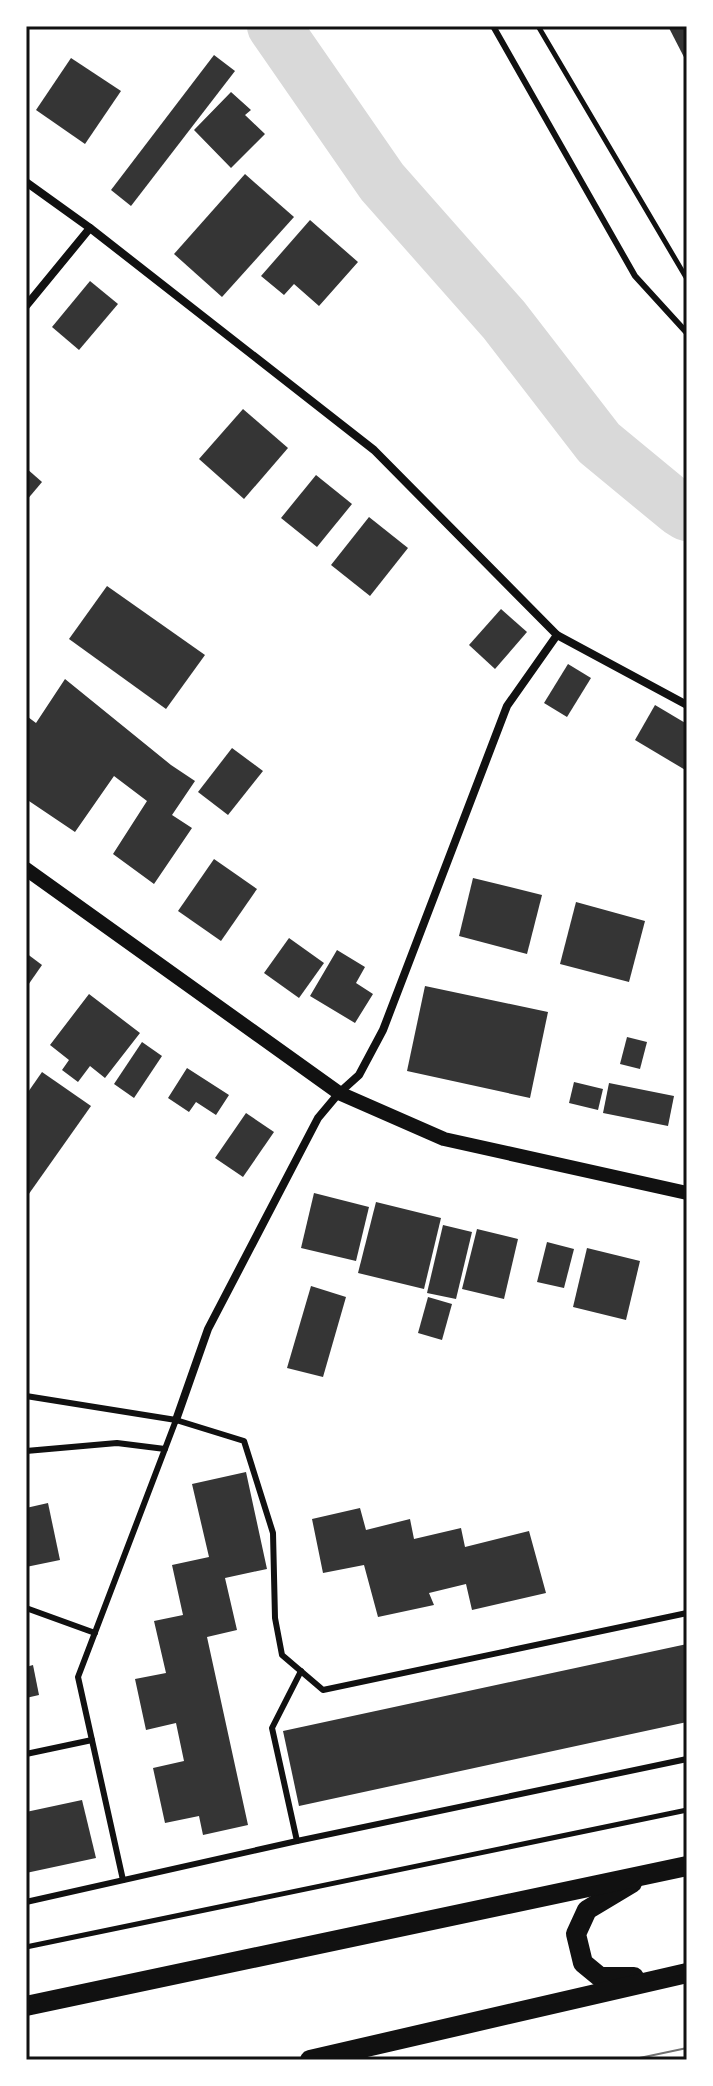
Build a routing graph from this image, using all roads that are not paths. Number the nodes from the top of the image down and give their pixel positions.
1 (493, 26) edge
2 (26, 182) edge
3 (90, 228) junction
4 (26, 306) edge
5 (687, 333) edge
6 (557, 635) junction
7 (687, 705) edge
8 (26, 869) edge
9 (339, 1093) junction
10 (687, 1193) edge
11 (26, 1396) edge
12 (176, 1420) junction
13 (165, 1449) junction
14 (26, 1451) edge
15 (26, 1608) edge
16 (687, 1613) edge
17 (95, 1633) junction
18 (301, 1671) junction
19 (92, 1740) junction
20 (26, 1754) edge
21 (687, 1759) edge
22 (297, 1841) junction
23 (687, 1866) edge
24 (646, 1875) junction
25 (123, 1880) junction
26 (26, 1902) edge
27 (678, 1975) edge
28 (26, 2006) edge
29 (310, 2060) edge

1 - 5 lane
2 - 3 street
3 - 4 street
3 - 6 street
6 - 7 street
6 - 9 street
8 - 9 street
9 - 10 street
9 - 12 street
11 - 12 lane
12 - 13 lane
12 - 18 lane
13 - 14 lane
13 - 17 lane
15 - 17 lane
16 - 18 lane
17 - 19 lane
18 - 22 lane
19 - 20 lane
19 - 25 lane
21 - 22 lane
22 - 25 lane
23 - 24 main road
24 - 27 main road
24 - 28 main road
25 - 26 lane
27 - 29 main road

